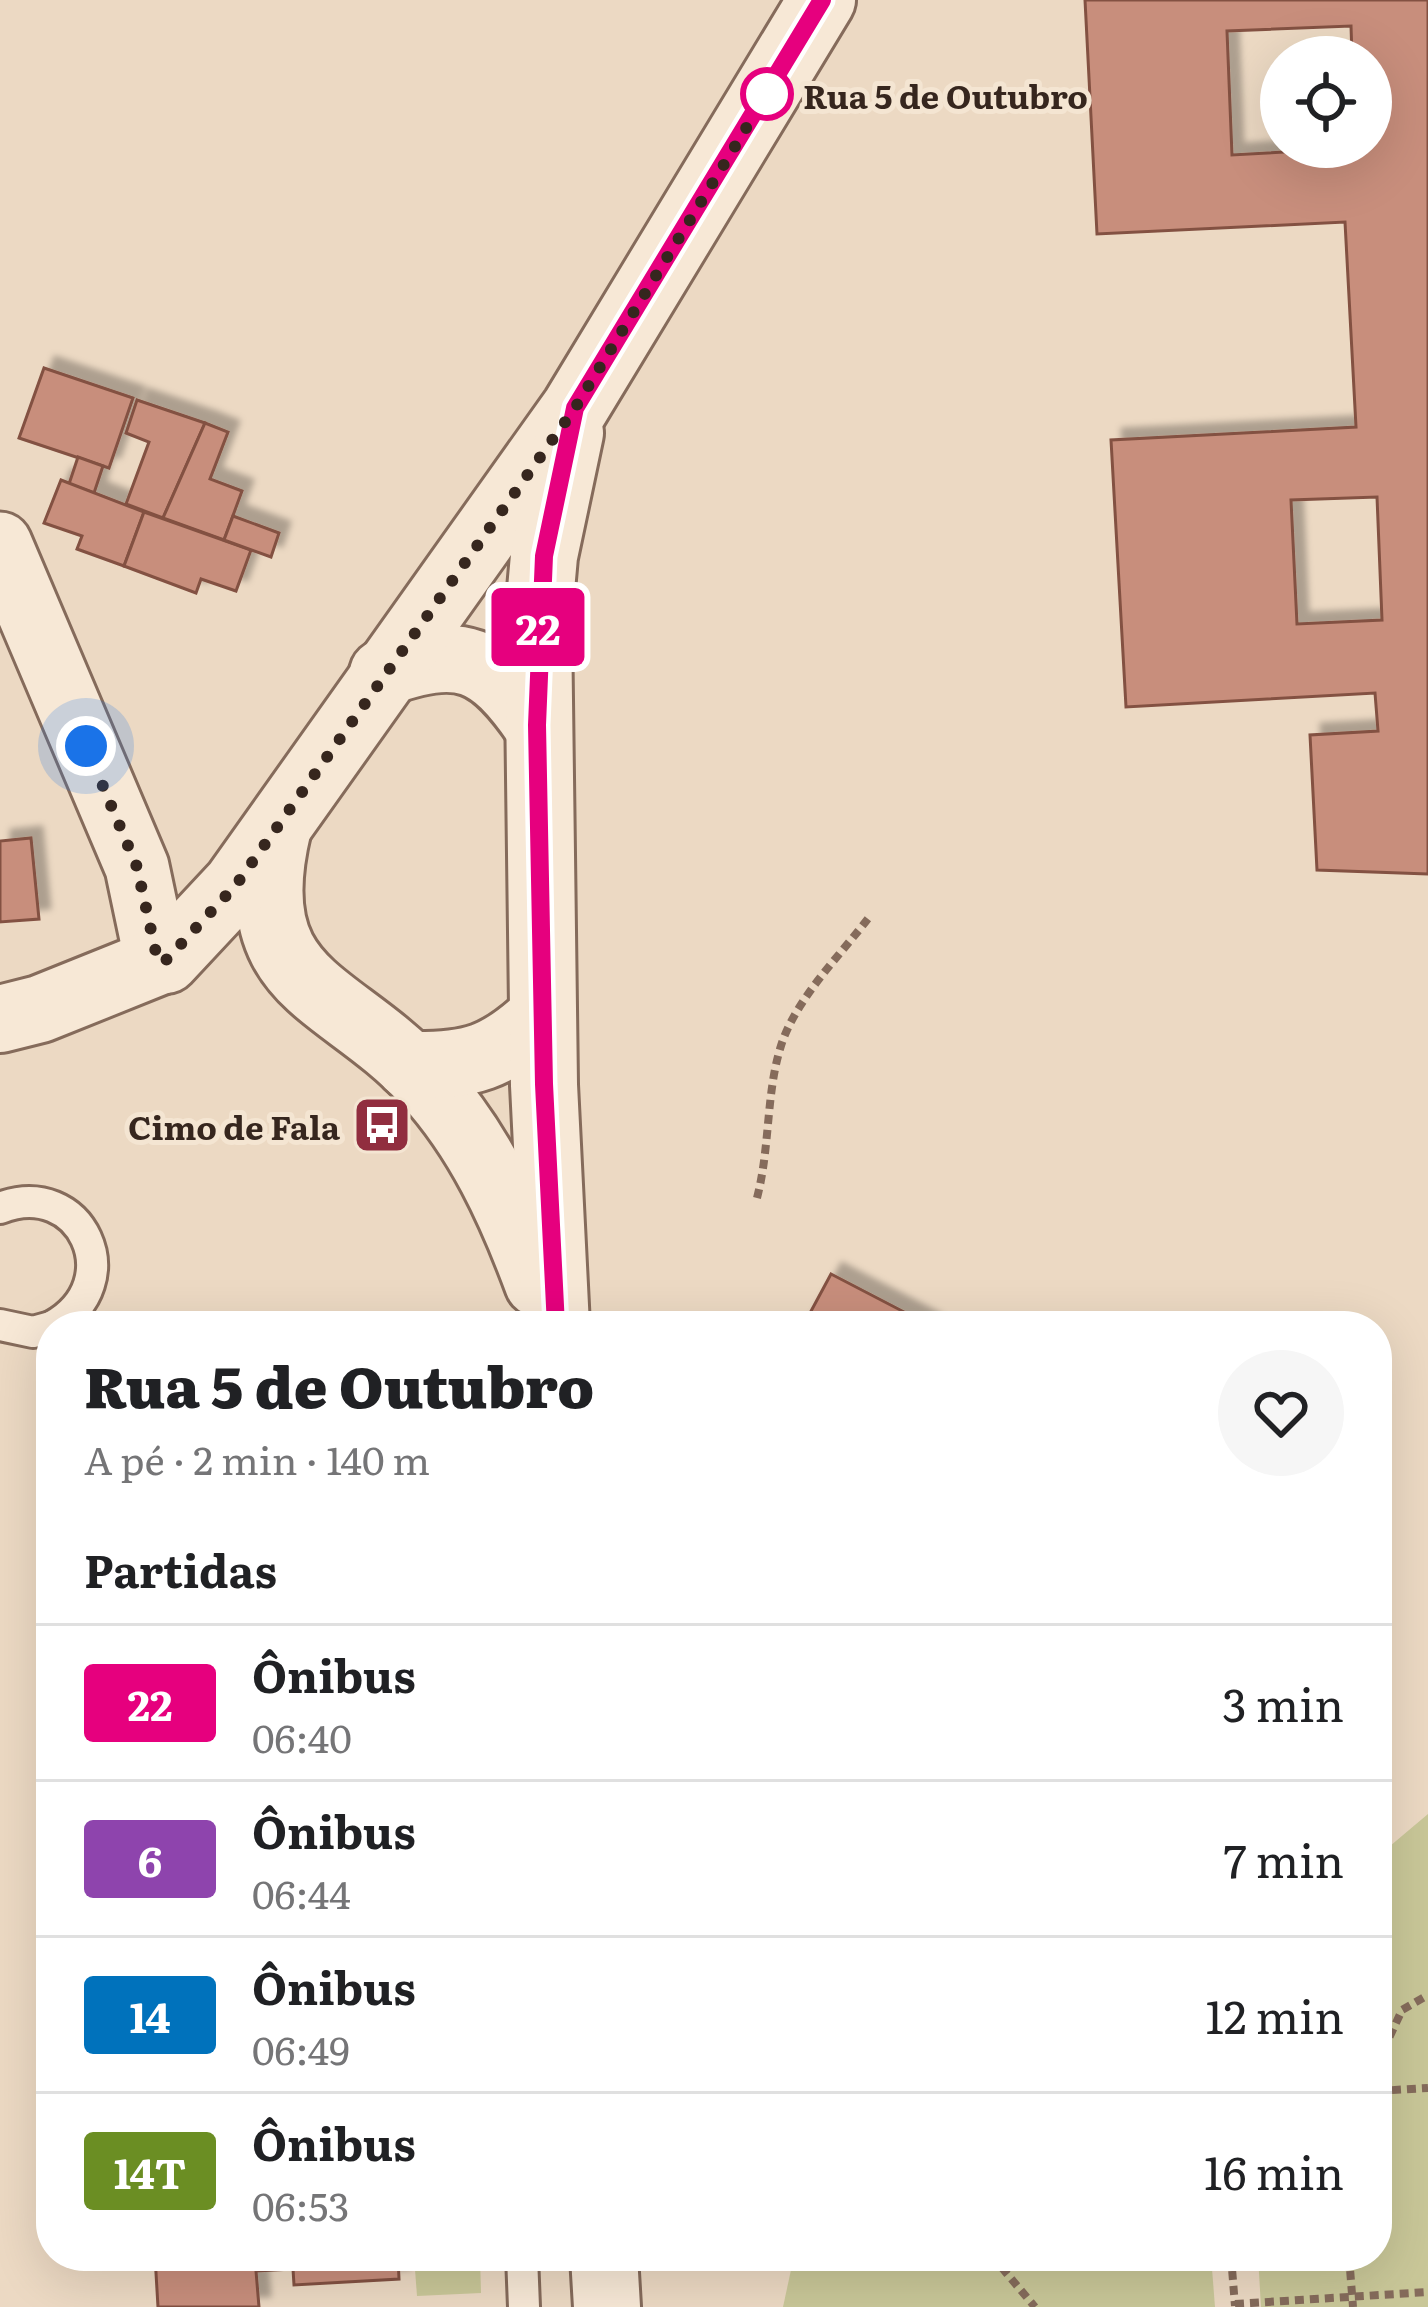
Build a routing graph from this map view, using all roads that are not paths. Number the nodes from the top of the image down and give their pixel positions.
1 (822, 0) edge
2 (575, 408) junction
3 (0, 544) edge
4 (383, 674) junction
5 (537, 725) junction
6 (279, 820) junction
7 (162, 961) junction
8 (311, 989) junction
9 (543, 1015) junction
10 (0, 1019) edge
11 (409, 1065) junction
12 (0, 1208) edge
13 (72, 1311) edge
14 (549, 1311) edge
15 (554, 1311) edge
16 (0, 1325) edge
17 (36, 1331) edge
18 (523, 2271) edge
19 (605, 2271) edge
20 (524, 2307) edge
21 (607, 2307) edge

1 - 2 street
2 - 4 street
2 - 5 street
3 - 7 street
4 - 5 street
4 - 6 street
5 - 9 street
6 - 7 street
6 - 8 street
7 - 8 street
7 - 10 street
8 - 11 street
9 - 11 street
9 - 15 street
11 - 14 street
12 - 13 lane
16 - 17 lane
18 - 20 lane
19 - 21 street

